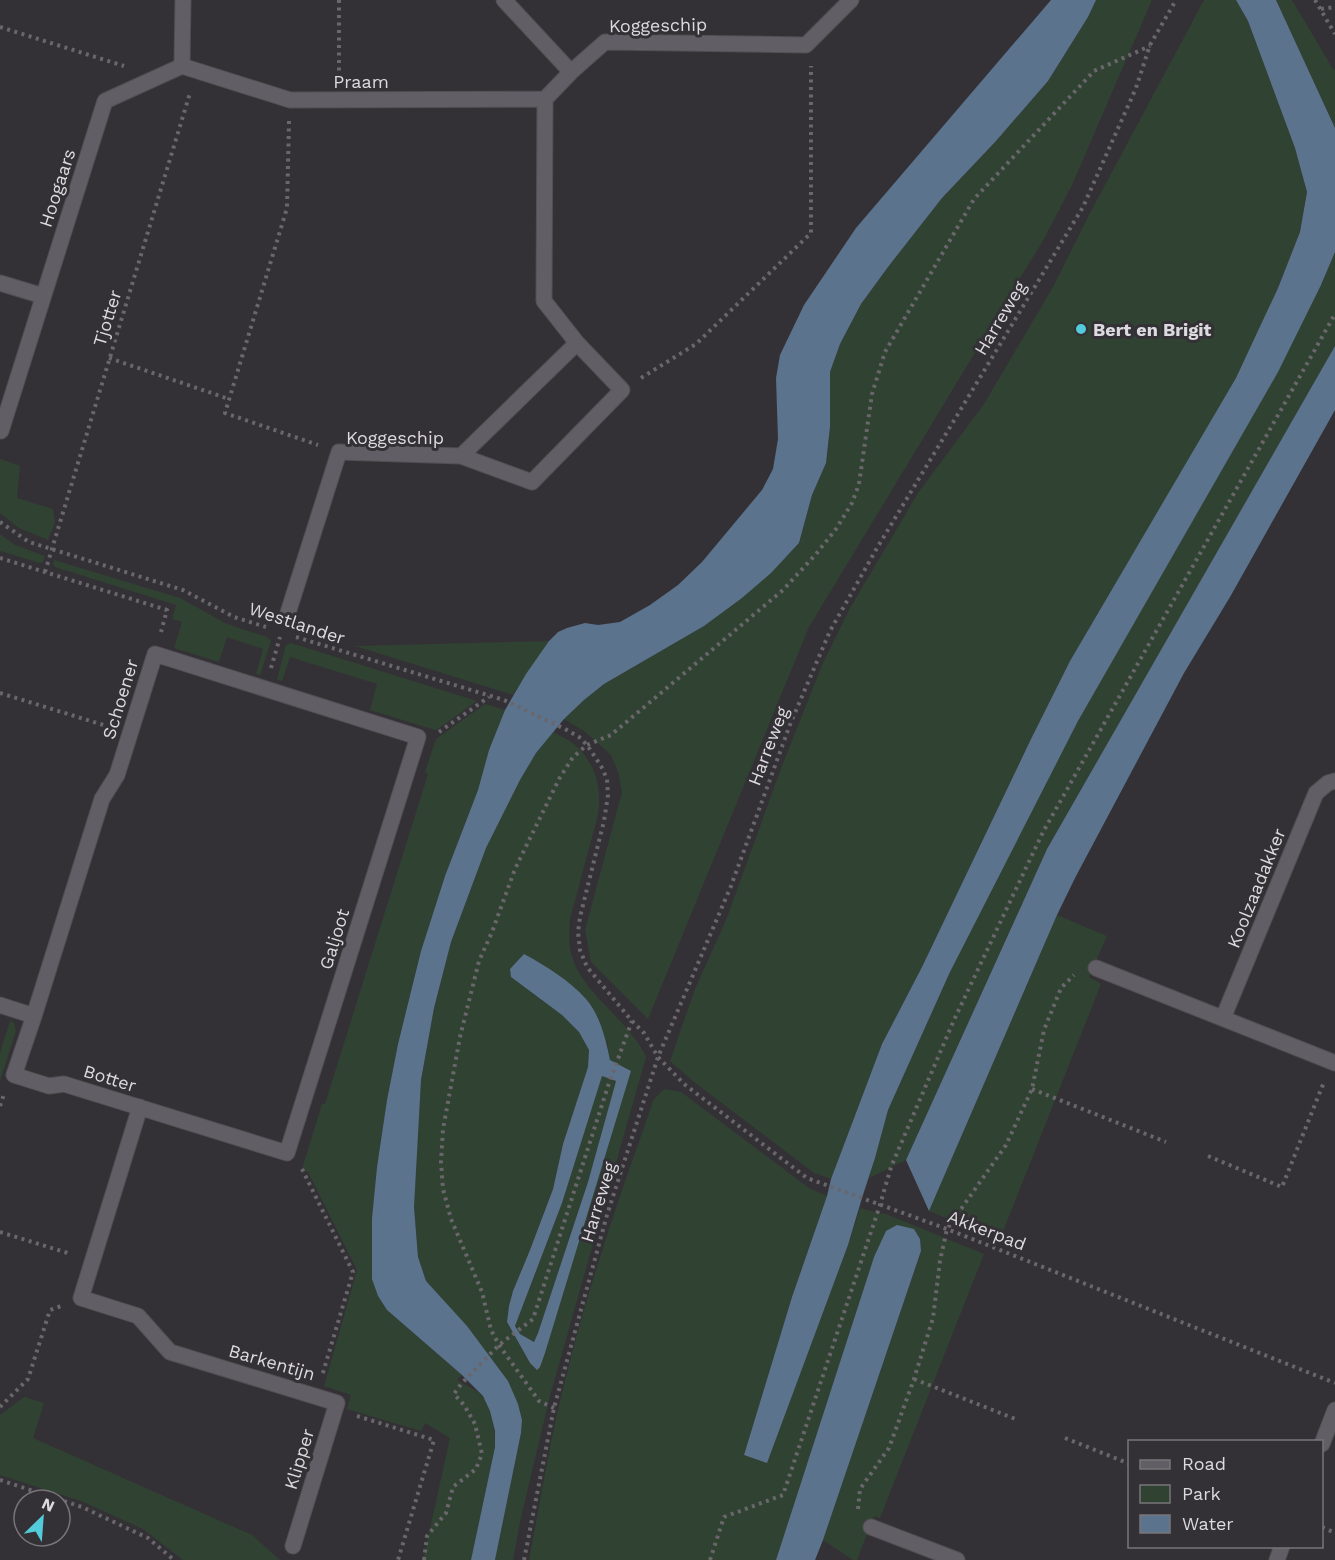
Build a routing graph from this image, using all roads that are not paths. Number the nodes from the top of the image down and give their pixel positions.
1 (183, 0) edge
2 (504, 0) edge
3 (851, 0) edge
4 (182, 66) junction
5 (571, 72) junction
6 (545, 99) junction
7 (0, 283) edge
8 (43, 296) junction
9 (577, 344) junction
10 (1, 431) edge
11 (461, 456) junction
12 (287, 616) road end
13 (418, 737) joint
14 (1335, 782) edge
15 (1096, 968) road end
16 (0, 1005) edge
17 (34, 1016) junction
18 (1223, 1018) junction
19 (1334, 1063) edge
20 (140, 1107) junction
21 (287, 1153) joint
22 (337, 1403) joint
23 (1335, 1410) edge
24 (1323, 1441) edge
25 (870, 1527) road end
26 (293, 1546) dead end
27 (957, 1560) edge

1 - 4 street
2 - 5 street
3 - 5 street, Koggeschip
4 - 6 street, Praam
4 - 8 street, Hoogaars
5 - 6 street, Koggeschip
6 - 9 street
7 - 8 street
8 - 10 street, Hoogaars
9 - 11 street, Koggeschip
9 - 11 street
11 - 12 street, Koggeschip
13 - 17 street, Schoener
13 - 21 street, Galjoot
14 - 18 street, Koolzaadakker
15 - 18 street
16 - 17 street
17 - 20 street, Botter
18 - 19 street
20 - 21 street, Botter
20 - 22 street, Barkentijn
22 - 26 street, Klipper
23 - 24 street
25 - 27 street

